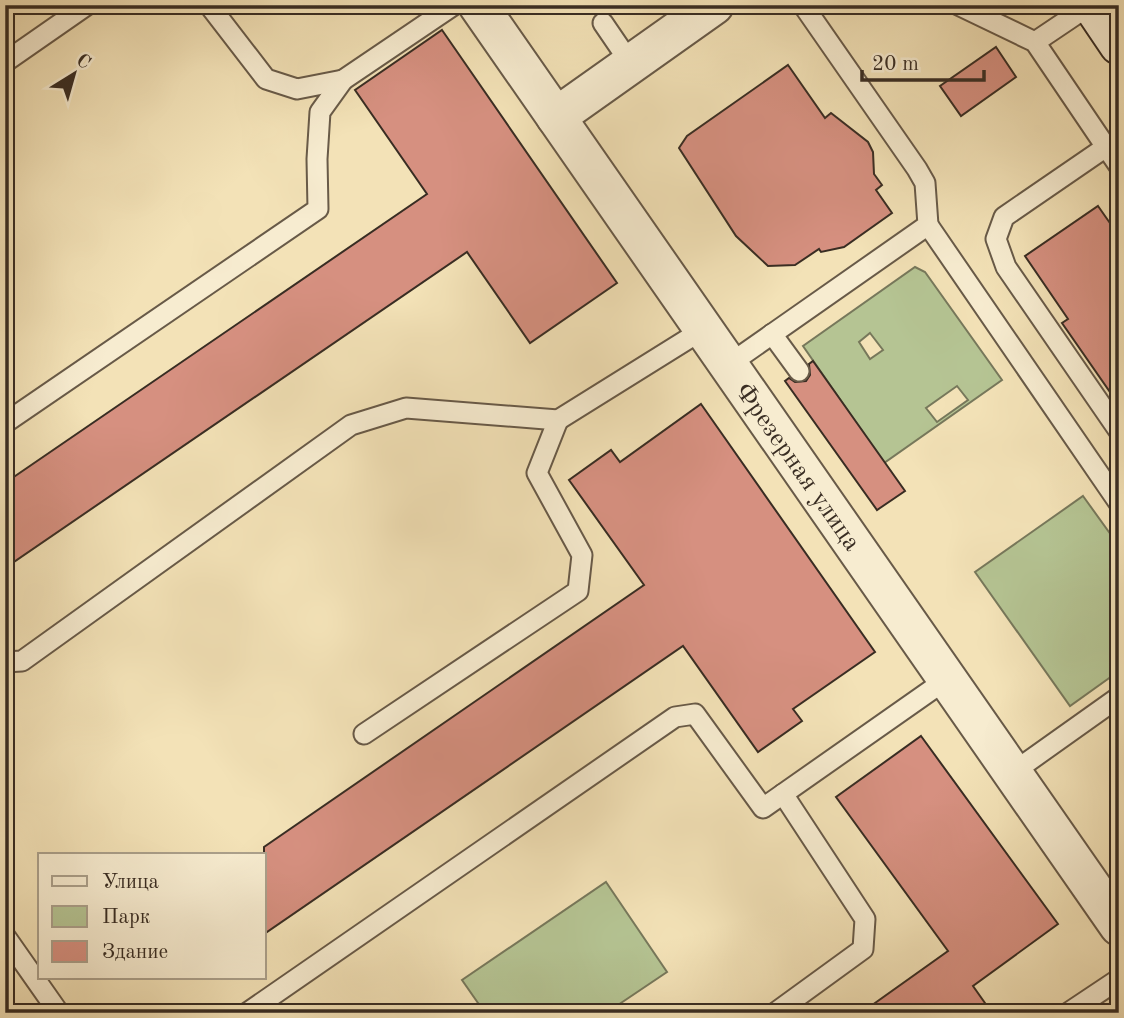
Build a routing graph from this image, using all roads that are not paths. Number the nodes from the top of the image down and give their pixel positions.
1 (87, 5) edge
2 (209, 5) edge
3 (454, 5) edge
4 (478, 5) edge
5 (714, 5) edge
6 (803, 5) edge
7 (958, 5) edge
8 (1091, 5) edge
9 (603, 23) dead end
10 (1035, 42) junction
11 (1119, 45) edge
12 (5, 62) edge
13 (631, 64) junction
14 (343, 80) junction
15 (556, 117) junction
16 (1106, 147) junction
17 (1119, 166) edge
18 (928, 225) junction
19 (704, 329) junction
20 (772, 334) junction
21 (728, 365) junction
22 (799, 371) dead end
23 (558, 420) junction
24 (5, 423) edge
25 (1119, 431) edge
26 (1119, 503) edge
27 (5, 662) edge
28 (947, 680) junction
29 (1119, 697) edge
30 (364, 734) dead end
31 (1012, 773) junction
32 (783, 794) junction
33 (1119, 926) edge
34 (5, 936) edge
35 (1119, 979) edge
36 (59, 1013) edge
37 (247, 1013) edge
38 (775, 1013) edge
39 (1068, 1013) edge

1 - 12 lane
2 - 14 lane
3 - 14 lane
4 - 15 street, Фрезерная улица
5 - 13 street
6 - 18 lane
7 - 10 lane
8 - 10 lane
8 - 11 street
9 - 13 lane
10 - 16 lane
13 - 15 street
14 - 24 lane
15 - 19 street, Фрезерная улица
16 - 17 lane
16 - 25 lane
18 - 20 lane
18 - 26 lane
19 - 21 street, Фрезерная улица
19 - 23 lane
20 - 21 lane
20 - 22 lane
21 - 28 street, Фрезерная улица
23 - 27 lane
23 - 30 lane
28 - 31 street, Фрезерная улица
28 - 32 lane
29 - 31 lane
31 - 33 street, Фрезерная улица
32 - 37 lane
32 - 38 lane
34 - 36 lane
35 - 39 lane

